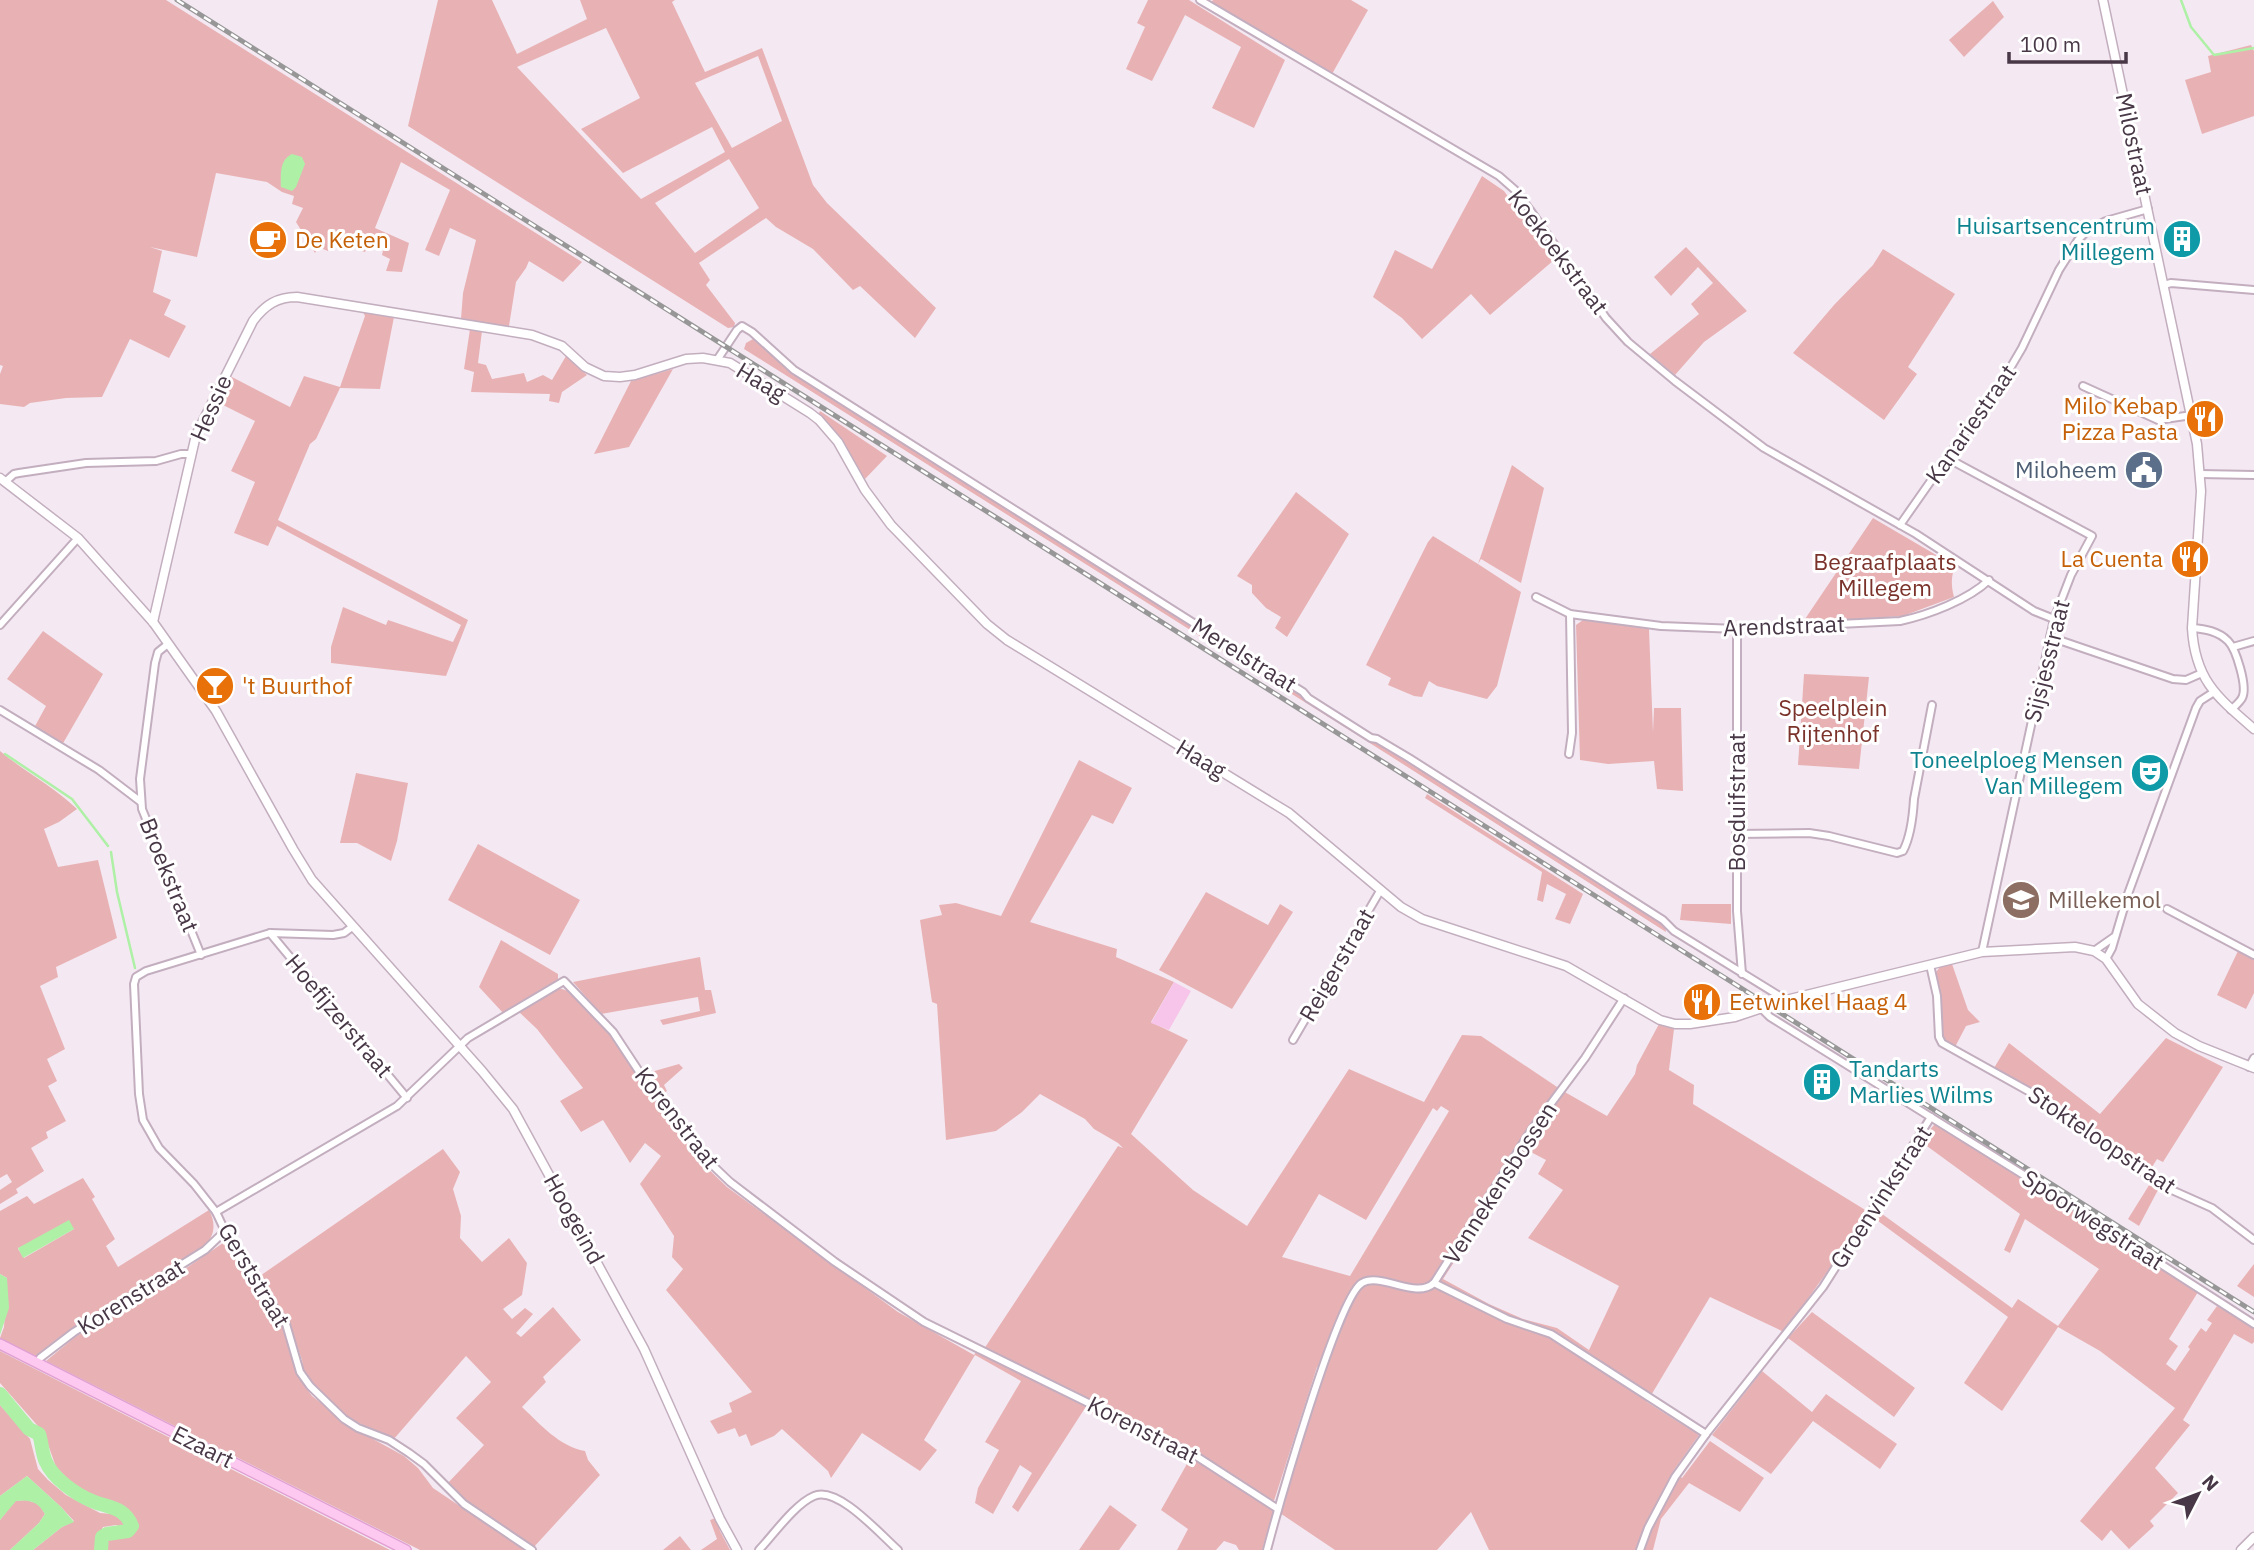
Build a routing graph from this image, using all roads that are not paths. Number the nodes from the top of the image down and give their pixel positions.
1 (1200, 0) edge
2 (2103, 0) edge
3 (2148, 209) junction
4 (2164, 285) junction
5 (2254, 290) edge
6 (717, 360) junction
7 (2083, 386) dead end
8 (2192, 415) junction
9 (191, 454) junction
10 (1947, 458) junction
11 (2200, 474) junction
12 (2254, 475) edge
13 (3, 480) edge
14 (1900, 525) junction
15 (78, 538) junction
16 (1989, 580) junction
17 (1536, 597) dead end
18 (1570, 614) junction
19 (2054, 620) junction
20 (153, 622) junction
21 (0, 625) edge
22 (2192, 628) junction
23 (1737, 629) junction
24 (2050, 637) junction
25 (2254, 640) edge
26 (168, 644) junction
27 (2233, 647) junction
28 (2202, 673) junction
29 (2214, 692) junction
30 (1932, 705) dead end
31 (0, 710) edge
32 (2231, 710) junction
33 (2254, 729) edge
34 (1569, 754) dead end
35 (141, 802) junction
36 (1736, 834) junction
37 (1380, 891) junction
38 (2167, 909) dead end
39 (352, 926) junction
40 (270, 933) junction
41 (2115, 935) junction
42 (2094, 951) junction
43 (1982, 952) junction
44 (201, 955) junction
45 (2254, 955) edge
46 (2106, 959) junction
47 (1930, 965) junction
48 (1742, 974) junction
49 (1624, 998) junction
50 (1786, 1000) junction
51 (1762, 1009) junction
52 (1293, 1040) dead end
53 (460, 1047) junction
54 (2254, 1058) edge
55 (2251, 1068) edge
56 (407, 1098) junction
57 (1931, 1117) junction
58 (216, 1212) junction
59 (225, 1231) junction
60 (2254, 1240) edge
61 (1434, 1283) junction
62 (2254, 1324) edge
63 (0, 1344) edge
64 (37, 1363) junction
65 (1706, 1434) junction
66 (1278, 1509) junction
67 (2254, 1537) edge
68 (406, 1550) edge
69 (532, 1550) edge
70 (737, 1550) edge
71 (759, 1550) edge
72 (898, 1550) edge
73 (1267, 1550) edge
74 (1640, 1550) edge
75 (2241, 1550) edge

1 - 14 street, Koekoekstraat
2 - 3 street, Milostraat
3 - 4 street, Milostraat
3 - 10 street, Kanariestraat
4 - 5 street
4 - 8 street, Milostraat
6 - 9 street, Hessie
6 - 37 street, Haag
6 - 48 street, Merelstraat
7 - 8 street
8 - 11 street, Milostraat
9 - 13 street
9 - 20 street, Hessie
10 - 14 street, Kanariestraat
10 - 19 street, Sijsjesstraat
11 - 12 street
11 - 22 street, Milostraat
13 - 15 street
14 - 16 street, Koekoekstraat
15 - 20 street
15 - 21 street
16 - 19 street, Koekoekstraat
16 - 23 street, Arendstraat
17 - 18 street, Arendstraat
18 - 23 street, Arendstraat
18 - 34 street
19 - 24 street, Sijsjesstraat
20 - 26 street
22 - 27 street
22 - 28 street, Milostraat
23 - 36 street, Bosduifstraat
24 - 28 street
24 - 43 street, Sijsjesstraat
25 - 27 street
26 - 35 street, Broekstraat
26 - 39 street
27 - 32 street
28 - 29 street, Milostraat
29 - 32 street, Milostraat
29 - 41 street
30 - 36 street
31 - 35 street
32 - 33 street, Milostraat
35 - 44 street, Broekstraat
36 - 48 street, Bosduifstraat
37 - 49 street, Haag
37 - 52 street, Reigerstraat
38 - 45 street
39 - 40 street, Broekstraat
39 - 53 street, Hoogeind
40 - 44 street, Broekstraat
40 - 56 street, Hoefijzerstraat
41 - 42 street
41 - 46 street
42 - 43 street, Haag
42 - 46 street
43 - 47 street, Haag
44 - 58 street, Gerststraat
46 - 55 street
47 - 50 street, Haag
47 - 60 street, Stokteloopstraat
48 - 50 street, Merelstraat
49 - 51 street, Haag
49 - 61 street, Vennekensbossen
50 - 51 street, Haag
51 - 57 street, Groenvinkstraat
53 - 56 street, Korenstraat
53 - 66 street, Korenstraat
53 - 70 street, Hoogeind
54 - 55 street
56 - 58 street, Korenstraat
57 - 62 street, Spoorwegstraat
57 - 65 street, Groenvinkstraat
58 - 59 street, Gerststraat
59 - 64 street, Korenstraat
59 - 69 street, Gerststraat
61 - 65 street, Vennekensbossen
61 - 66 street
63 - 64 main road, Ezaart
64 - 68 main road, Ezaart
65 - 74 street, Groenvinkstraat
66 - 73 street
67 - 75 street
71 - 72 street

